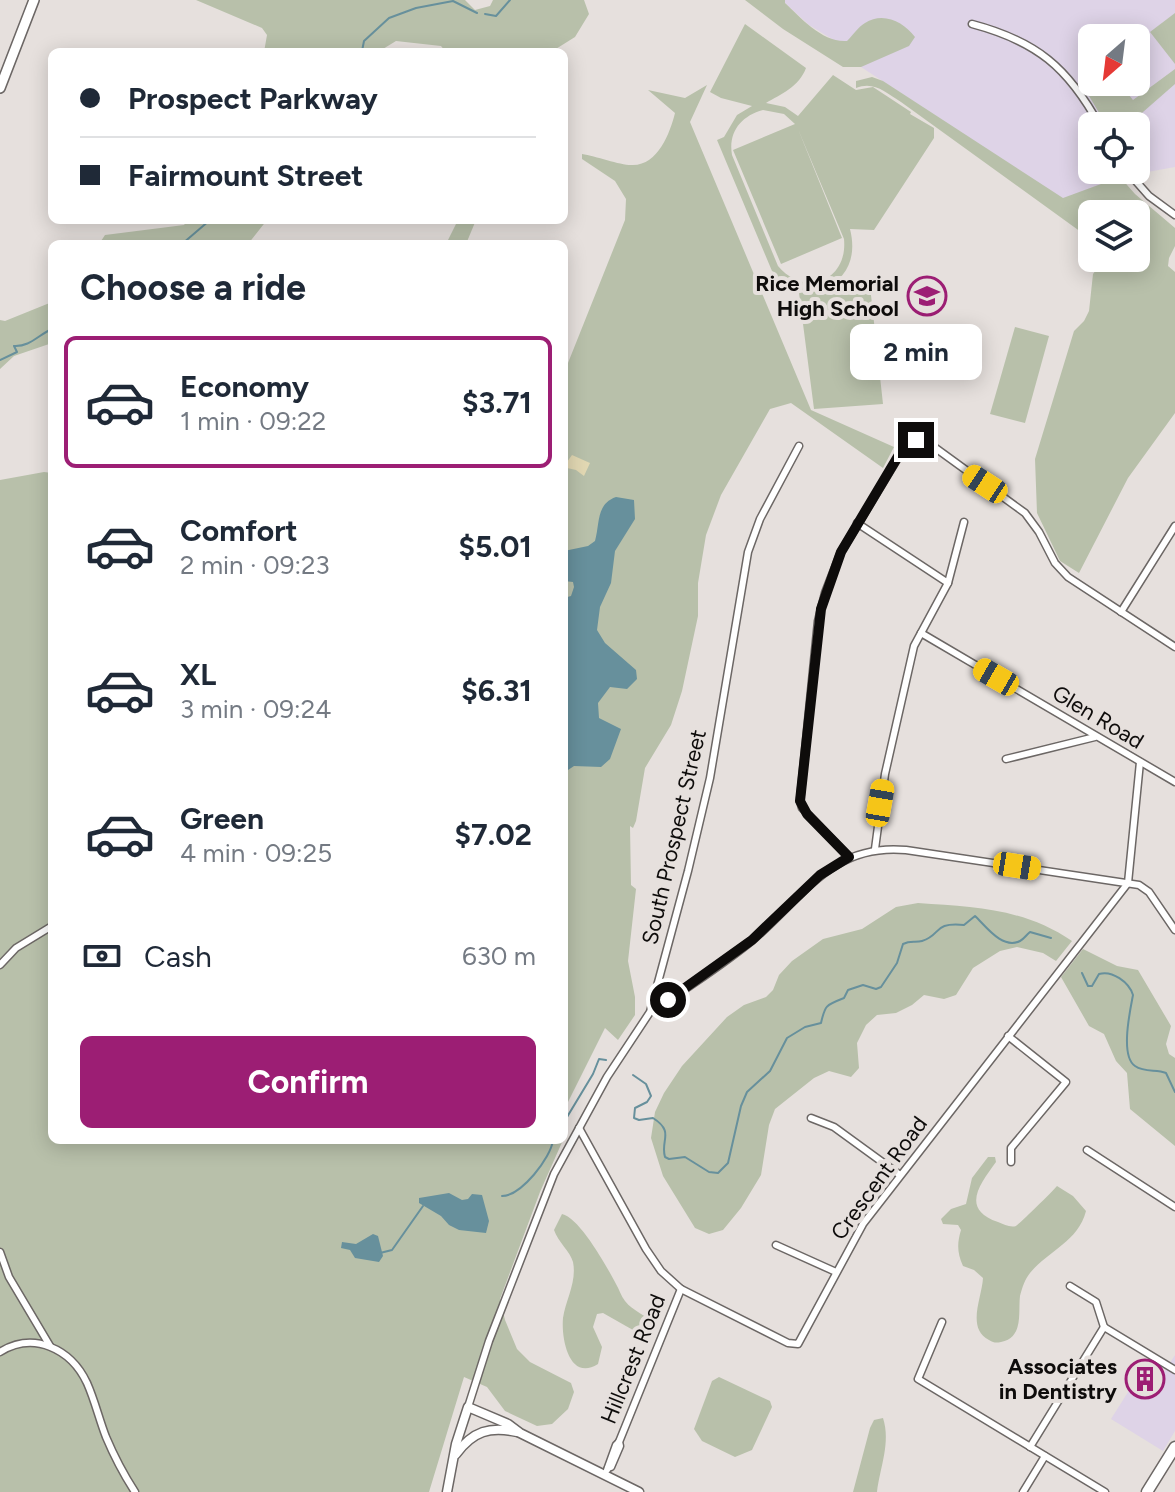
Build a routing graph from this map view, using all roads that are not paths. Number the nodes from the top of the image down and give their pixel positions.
1 (34, 0) edge
2 (972, 24) dead end
3 (0, 88) edge
4 (1091, 112) edge
5 (1138, 184) edge
6 (1175, 215) edge
7 (799, 446) dead end
8 (964, 522) dead end
9 (857, 523) junction
10 (1175, 526) edge
11 (948, 583) junction
12 (1121, 612) junction
13 (921, 633) junction
14 (1175, 647) edge
15 (1097, 736) junction
16 (1006, 759) dead end
17 (1140, 762) junction
18 (1175, 782) edge
19 (875, 849) junction
20 (849, 857) junction
21 (1128, 883) junction
22 (48, 928) edge
23 (1175, 930) edge
24 (0, 965) edge
25 (653, 997) junction
26 (1008, 1036) junction
27 (811, 1118) dead end
28 (579, 1128) junction
29 (1087, 1150) dead end
30 (1011, 1162) dead end
31 (900, 1175) junction
32 (1175, 1207) edge
33 (776, 1245) dead end
34 (0, 1252) edge
35 (836, 1272) junction
36 (1070, 1286) dead end
37 (681, 1289) junction
38 (942, 1322) dead end
39 (1104, 1327) junction
40 (50, 1346) junction
41 (0, 1352) edge
42 (1175, 1370) edge
43 (468, 1407) junction
44 (520, 1433) junction
45 (1030, 1447) junction
46 (1175, 1447) edge
47 (1045, 1456) junction
48 (454, 1458) junction
49 (606, 1472) junction
50 (135, 1492) edge
51 (447, 1492) edge
52 (639, 1492) edge
53 (1023, 1492) edge
54 (1105, 1492) edge
55 (1147, 1492) edge

1 - 3 main road
2 - 4 street
5 - 6 street
7 - 25 street, South Prospect Street
8 - 11 street
9 - 11 street
9 - 12 street
9 - 20 street
10 - 12 street
11 - 13 street
12 - 14 street
13 - 15 street, Glen Road
13 - 19 street
15 - 16 street
15 - 17 street, Glen Road
17 - 18 street, Glen Road
17 - 21 street
19 - 20 street
19 - 21 street
20 - 25 street
21 - 23 street
21 - 26 street, Crescent Road
22 - 24 street
25 - 28 street, South Prospect Street
26 - 30 street
26 - 31 street, Crescent Road
27 - 31 street
28 - 37 street, Crescent Road
28 - 43 street, South Prospect Street
29 - 32 street
31 - 35 street, Crescent Road
33 - 35 street
34 - 40 street
35 - 37 street, Crescent Road
36 - 39 street
37 - 49 street, Hillcrest Road
38 - 45 street
39 - 42 street
39 - 45 street
40 - 41 street
40 - 50 street
43 - 44 street
43 - 48 street, South Prospect Street
44 - 48 street
44 - 49 street
45 - 47 street
46 - 55 main road
47 - 53 street
47 - 54 street
48 - 51 street, South Prospect Street
49 - 52 street

